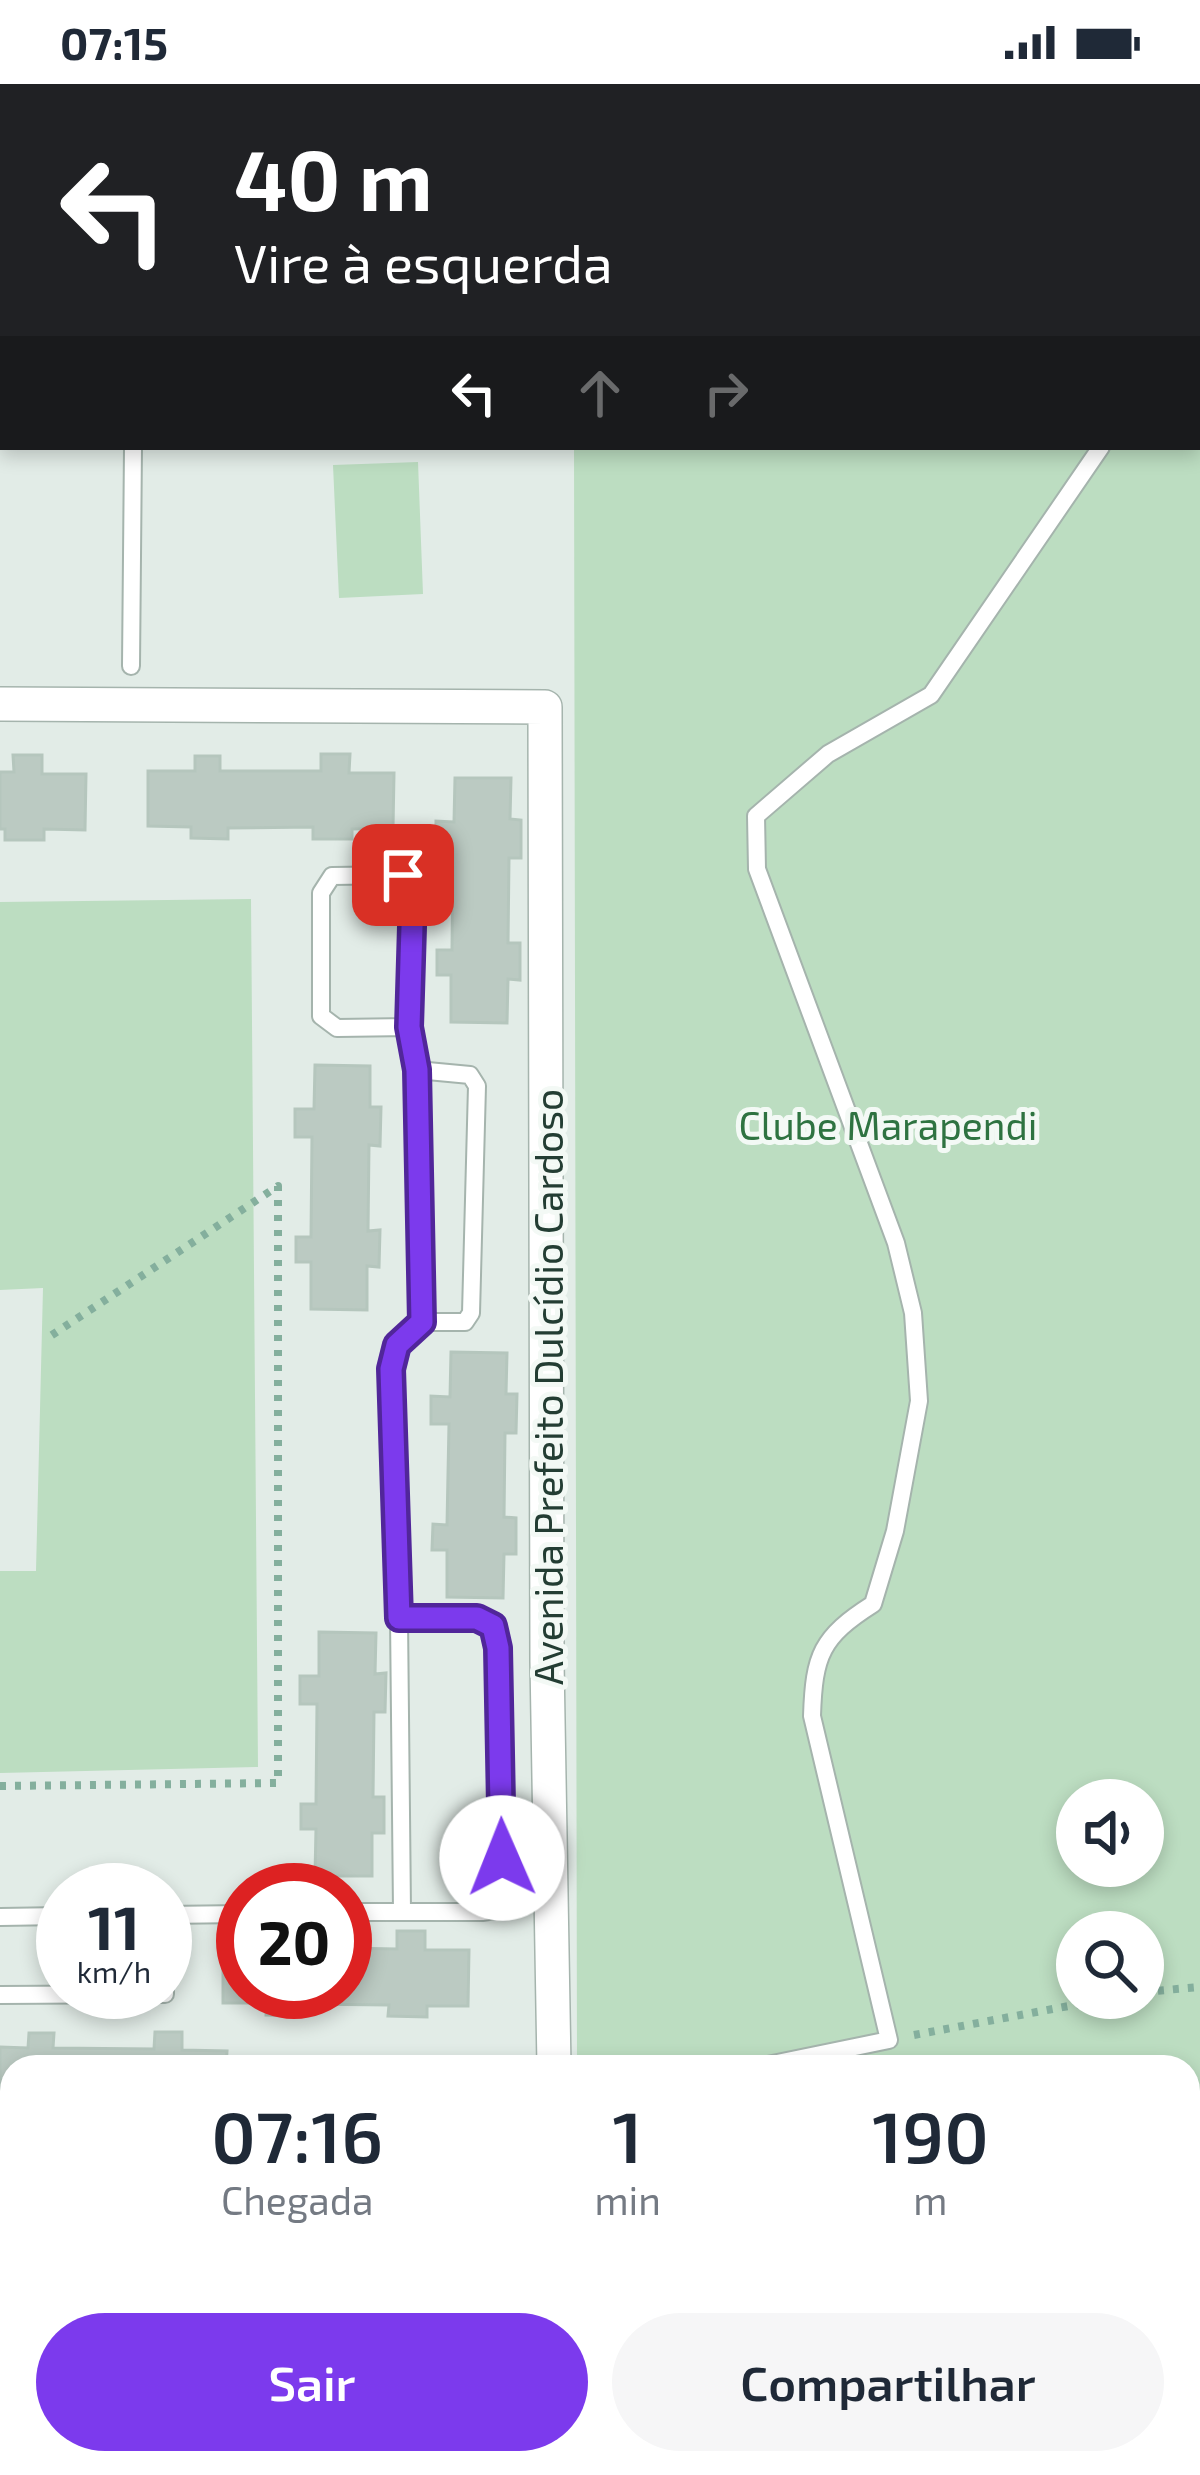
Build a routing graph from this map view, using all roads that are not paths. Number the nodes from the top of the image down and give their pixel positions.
1 (133, 450) edge
2 (1098, 450) edge
3 (131, 666) dead end
4 (0, 704) edge
5 (409, 1027) junction
6 (417, 1070) junction
7 (422, 1322) junction
8 (399, 1618) junction
9 (402, 1911) junction
10 (372, 1912) edge
11 (36, 1916) edge
12 (0, 1917) edge
13 (0, 1995) edge
14 (36, 1995) edge
15 (554, 2055) edge
16 (816, 2055) edge

1 - 3 lane
2 - 16 lane
4 - 15 street, Avenida Prefeito Dulcídio Cardoso
5 - 5 lane
5 - 6 lane
6 - 7 lane
6 - 7 lane
7 - 8 lane
8 - 9 lane
8 - 9 lane
9 - 10 lane
11 - 12 lane
13 - 14 lane

